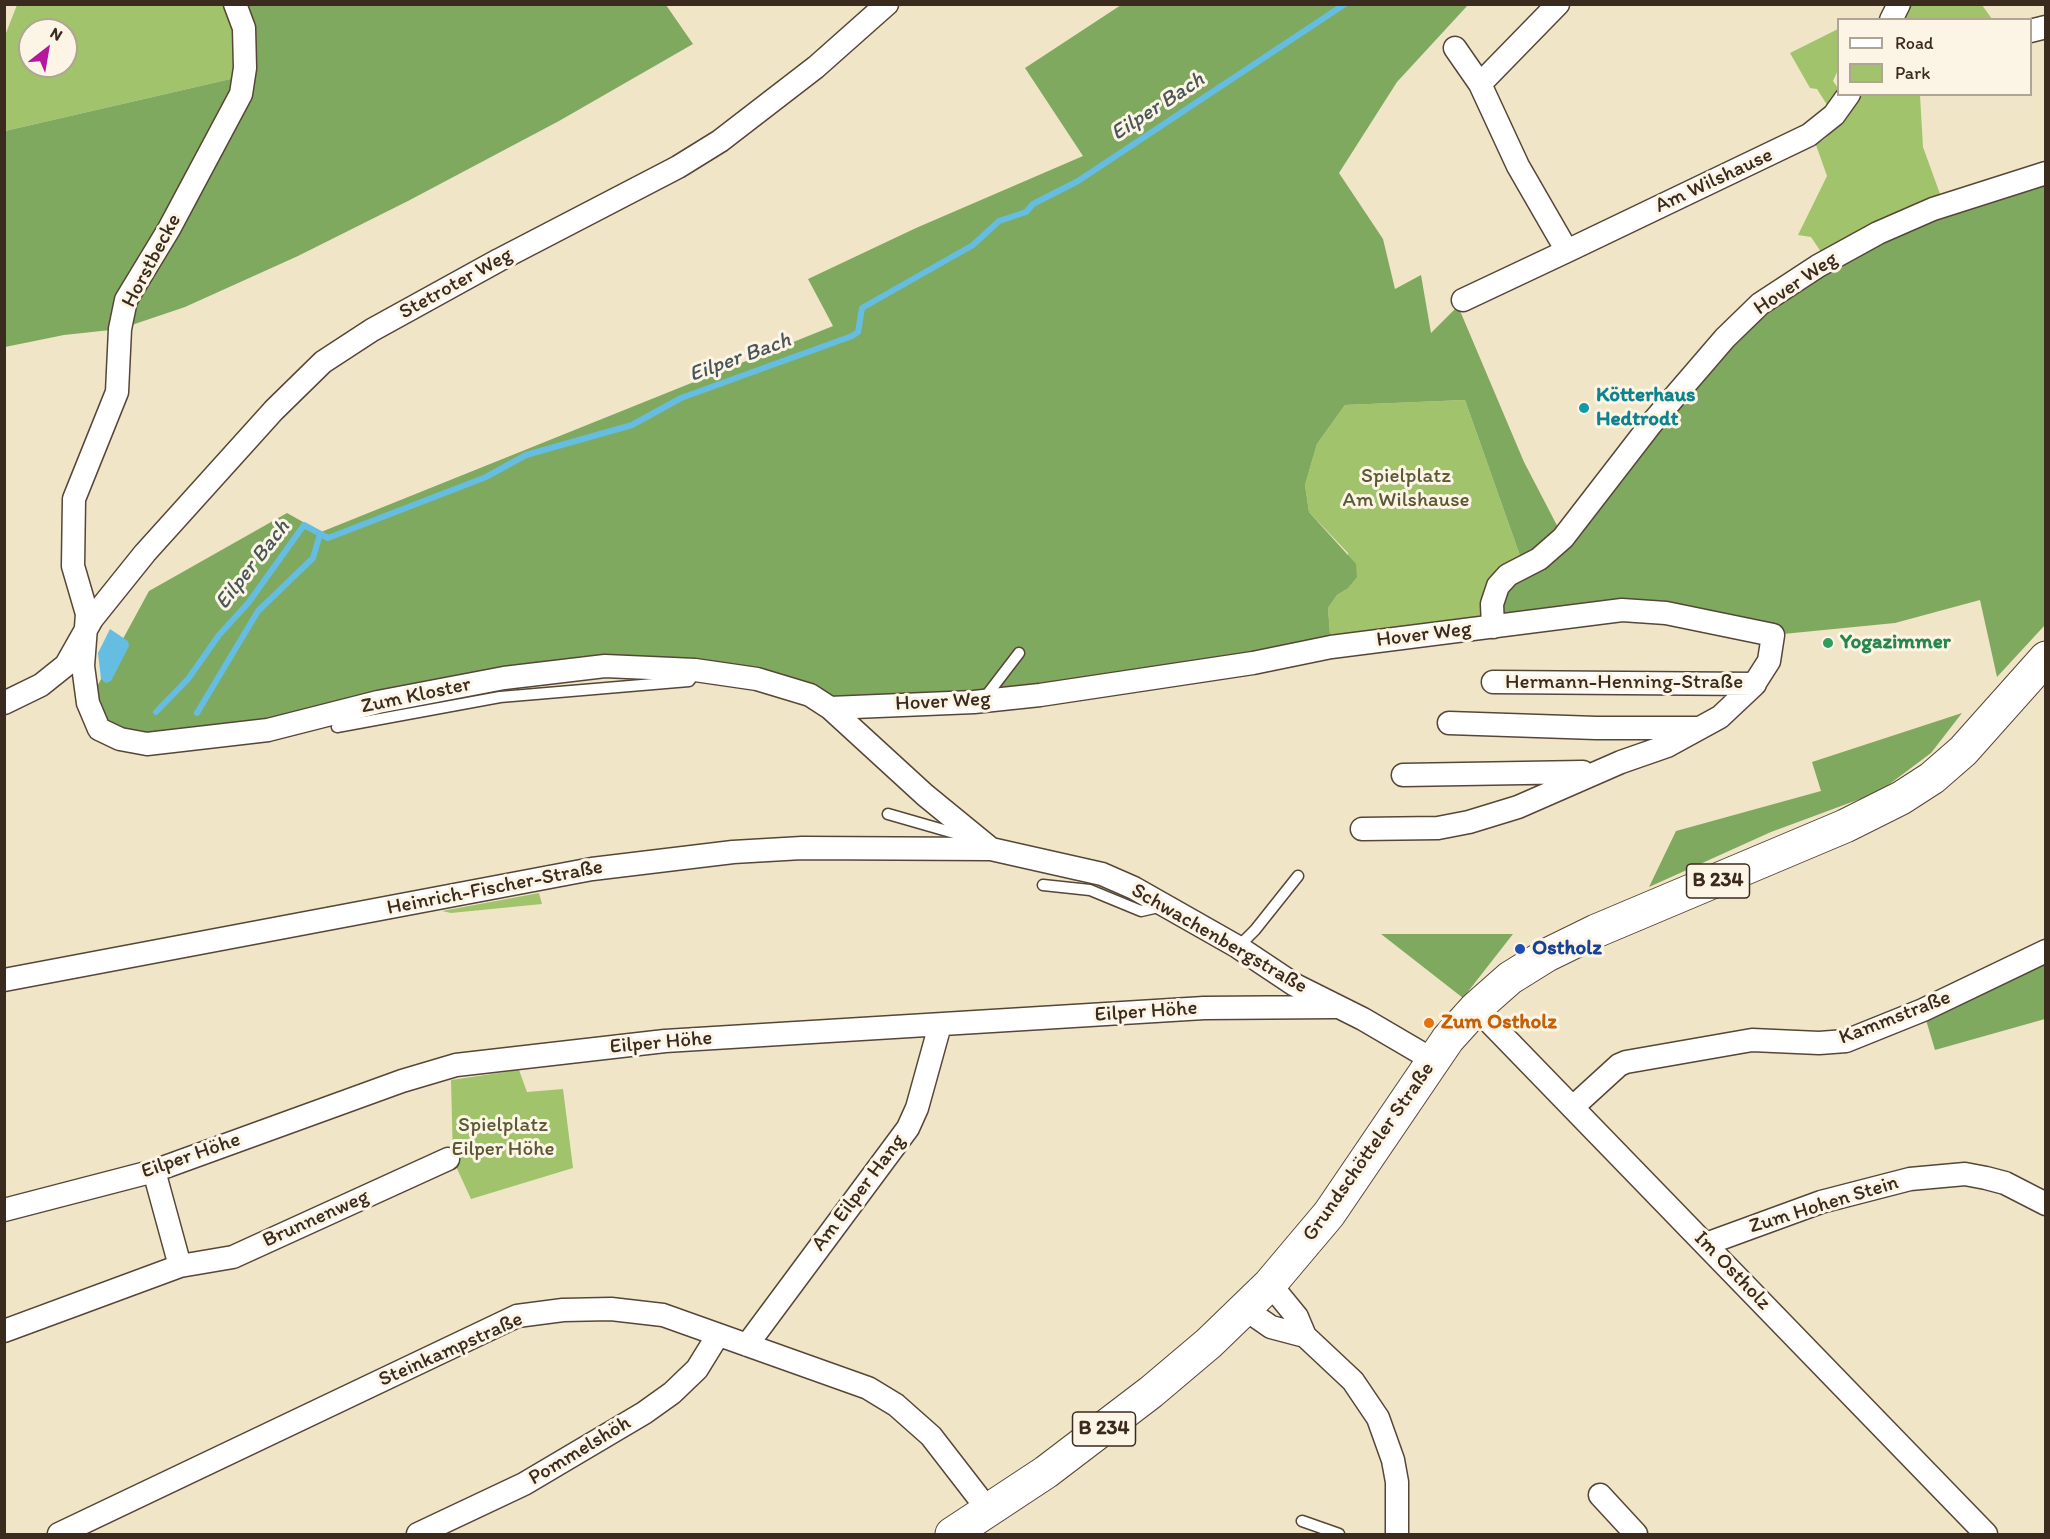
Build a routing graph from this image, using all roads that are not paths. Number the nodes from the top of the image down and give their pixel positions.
1 (235, 4) edge
2 (887, 4) edge
3 (1558, 4) edge
4 (1899, 4) edge
5 (1892, 18) edge
6 (1455, 48) dead end
7 (1480, 84) junction
8 (1848, 96) edge
9 (2046, 173) edge
10 (1567, 251) junction
11 (1463, 300) dead end
12 (1493, 627) junction
13 (85, 633) junction
14 (1019, 653) dead end
15 (2046, 658) edge
16 (695, 670) junction
17 (1493, 682) dead end
18 (1755, 684) junction
19 (981, 701) junction
20 (4, 703) edge
21 (830, 708) junction
22 (1449, 723) dead end
23 (337, 727) dead end
24 (1701, 728) junction
25 (1597, 772) junction
26 (1403, 776) dead end
27 (888, 814) dead end
28 (1362, 829) dead end
29 (985, 845) junction
30 (1298, 876) dead end
31 (1043, 885) dead end
32 (1166, 904) junction
33 (1238, 947) junction
34 (2046, 951) edge
35 (4, 980) edge
36 (1340, 1007) junction
37 (1476, 1008) junction
38 (940, 1024) junction
39 (1433, 1060) junction
40 (1573, 1107) junction
41 (448, 1159) dead end
42 (154, 1171) junction
43 (2046, 1204) edge
44 (4, 1210) edge
45 (1706, 1244) junction
46 (180, 1266) junction
47 (1270, 1284) junction
48 (1245, 1309) junction
49 (4, 1331) edge
50 (718, 1335) junction
51 (1305, 1336) junction
52 (747, 1345) junction
53 (1600, 1496) dead end
54 (989, 1511) junction
55 (1302, 1521) dead end
56 (1975, 1531) edge
57 (59, 1534) edge
58 (418, 1534) edge
59 (952, 1534) edge
60 (1339, 1534) edge
61 (1397, 1534) edge
62 (1636, 1534) edge

1 - 13 street, Horstbecke
2 - 13 street, Stetroter Weg
3 - 7 street
4 - 5 street
6 - 7 street
7 - 10 street
8 - 10 street, Am Wilshause
9 - 12 street, Hover Weg
10 - 11 street, Am Wilshause
12 - 18 street, Hermann-Henning-Straße
12 - 19 street, Hover Weg
13 - 16 street, Zum Kloster
13 - 20 street, Stetroter Weg
14 - 19 lane
15 - 37 main road, Grundschötteler Straße / B 234
16 - 21 street, Zum Kloster
16 - 23 lane
17 - 18 street, Hermann-Henning-Straße
18 - 24 street, Hermann-Henning-Straße
19 - 21 street, Hover Weg
21 - 29 street, Schwachenbergstraße
22 - 24 street, Hermann-Henning-Straße
24 - 25 street, Hermann-Henning-Straße
25 - 26 street, Hermann-Henning-Straße
25 - 28 street, Hermann-Henning-Straße
27 - 29 lane
29 - 32 street, Schwachenbergstraße
29 - 35 street, Heinrich-Fischer-Straße
30 - 33 lane
31 - 32 lane
32 - 33 street, Schwachenbergstraße
33 - 36 street, Schwachenbergstraße
34 - 40 street, Kammstraße
36 - 38 street, Eilper Höhe
36 - 39 street, Schwachenbergstraße
37 - 39 main road, Grundschötteler Straße / B 234
37 - 40 street, Im Ostholz
38 - 42 street, Eilper Höhe
38 - 52 street, Am Eilper Hang
39 - 47 main road, Grundschötteler Straße / B 234
40 - 45 street, Im Ostholz
41 - 46 street, Brunnenweg
42 - 44 street, Eilper Höhe
42 - 46 street
43 - 45 street, Zum Hohen Stein
45 - 56 street, Im Ostholz
46 - 49 street, Brunnenweg
47 - 48 main road, Grundschötteler Straße / B 234
47 - 51 street
48 - 51 street
48 - 54 main road, Grundschötteler Straße / B 234
50 - 52 street, Steinkampstraße
50 - 57 street, Steinkampstraße
50 - 58 street, Pommelshöh
51 - 61 street
52 - 54 street, Steinkampstraße
53 - 62 street
54 - 59 main road, Grundschötteler Straße / B 234
55 - 60 lane

